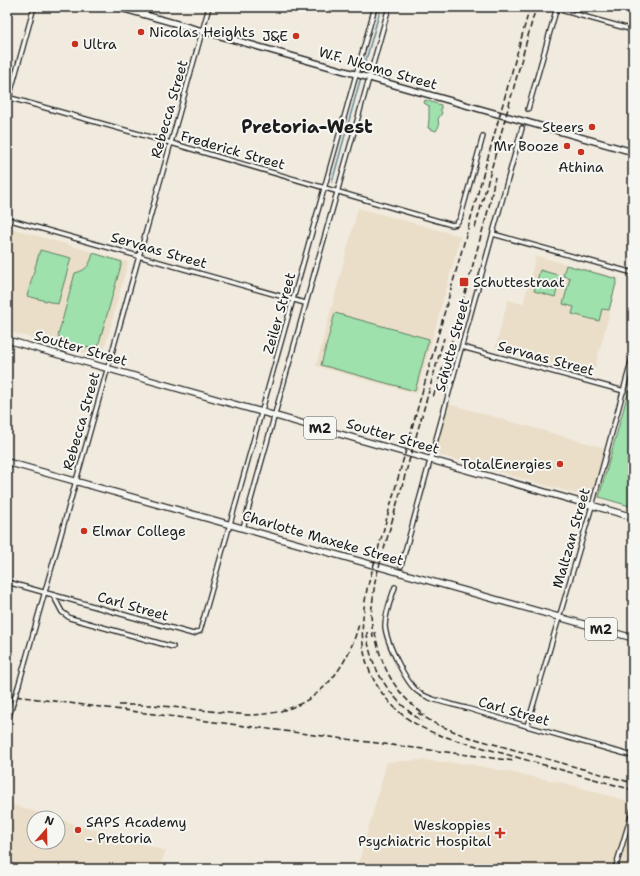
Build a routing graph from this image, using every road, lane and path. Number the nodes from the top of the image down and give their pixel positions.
1 (34, 7) edge
2 (117, 7) edge
3 (210, 7) edge
4 (375, 7) edge
5 (389, 7) edge
6 (557, 8) edge
7 (633, 30) edge
8 (203, 31) junction
9 (357, 75) junction
10 (368, 78) junction
11 (8, 97) edge
12 (7, 105) edge
13 (528, 110) dead end
14 (522, 128) dead end
15 (483, 136) dead end
16 (171, 143) junction
17 (633, 152) edge
18 (325, 188) junction
19 (336, 192) junction
20 (7, 218) edge
21 (493, 234) junction
22 (139, 256) junction
23 (633, 273) edge
24 (294, 301) junction
25 (305, 303) junction
26 (7, 340) edge
27 (462, 347) junction
28 (633, 355) edge
29 (107, 368) junction
30 (624, 391) junction
31 (262, 412) junction
32 (274, 415) junction
33 (432, 459) junction
34 (7, 462) edge
35 (76, 481) junction
36 (592, 506) junction
37 (633, 517) edge
38 (231, 525) junction
39 (243, 528) junction
40 (402, 566) dead end
41 (7, 582) edge
42 (395, 587) dead end
43 (44, 592) junction
44 (53, 595) junction
45 (559, 617) junction
46 (202, 625) joint
47 (633, 638) edge
48 (173, 648) dead end
49 (7, 725) edge
50 (527, 726) junction
51 (633, 756) edge
52 (633, 808) edge
53 (615, 869) edge

1 - 11 street
2 - 8 main road, W.F. Nkomo Street
3 - 8 street, Rebecca Street
4 - 9 street, Zeiler Street
5 - 10 street, Zeiler Street
6 - 7 street
6 - 13 street
8 - 9 main road, W.F. Nkomo Street
8 - 16 street, Rebecca Street
9 - 10 main road, W.F. Nkomo Street
9 - 18 street, Zeiler Street
10 - 17 main road, W.F. Nkomo Street
10 - 19 street, Zeiler Street
11 - 12 street
11 - 16 street, Frederick Street
14 - 21 street, Schutte Street
15 - 19 street, Frederick Street
16 - 18 street, Frederick Street
16 - 22 street, Rebecca Street
18 - 19 street, Frederick Street
18 - 24 street, Zeiler Street
19 - 25 street, Zeiler Street
20 - 22 street, Servaas Street
21 - 23 street
21 - 27 street, Schutte Street
22 - 24 street, Servaas Street
22 - 29 street, Rebecca Street
24 - 25 street, Servaas Street
24 - 31 street, Zeiler Street
25 - 32 street, Zeiler Street
26 - 29 main road, Soutter Street / M2
27 - 30 street, Servaas Street
27 - 33 street, Schutte Street
28 - 30 street, Maltzan Street
29 - 31 main road, Soutter Street / M2
29 - 35 street, Rebecca Street
30 - 36 street, Maltzan Street
31 - 32 main road, Soutter Street / M2
31 - 38 street, Zeiler Street
32 - 33 main road, Soutter Street / M2
32 - 39 street, Zeiler Street
33 - 36 main road, Soutter Street / M2
33 - 40 street, Schutte Street
34 - 35 main road, Charlotte Maxeke Street / M2
35 - 38 main road, Charlotte Maxeke Street / M2
35 - 43 street, Rebecca Street
36 - 37 main road, Soutter Street / M2
36 - 45 street, Maltzan Street
38 - 39 main road, Charlotte Maxeke Street / M2
38 - 46 street, Zeiler Street
39 - 45 main road, Charlotte Maxeke Street / M2
41 - 43 street, Carl Street
42 - 50 street, Carl Street
43 - 44 street, Carl Street
43 - 49 street, Rebecca Street, bridge
44 - 46 street, Carl Street
44 - 48 street, Carl Street
45 - 47 main road, Charlotte Maxeke Street / M2
45 - 50 street, Maltzan Street
50 - 51 street, Carl Street
52 - 53 street

